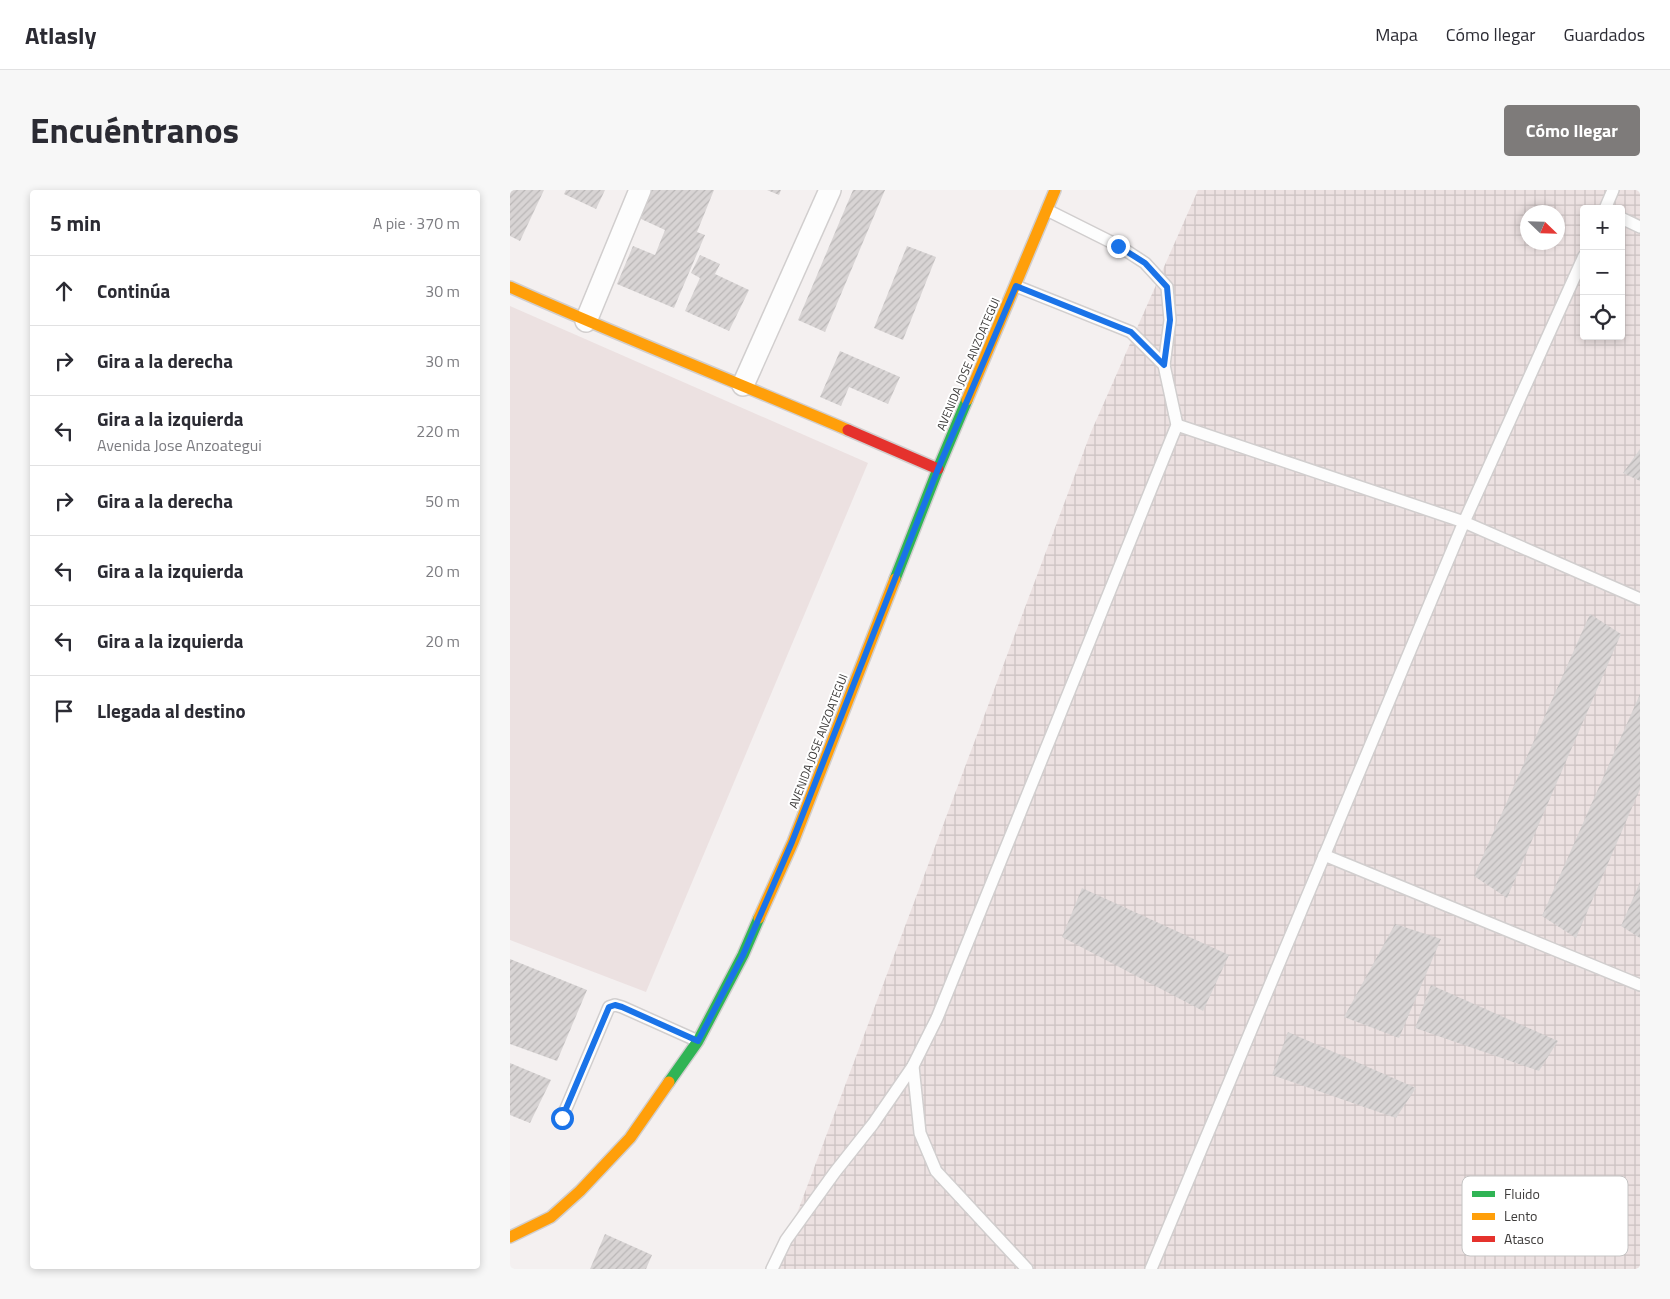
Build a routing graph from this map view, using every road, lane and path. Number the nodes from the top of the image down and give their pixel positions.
1 (640, 190) edge
2 (830, 190) edge
3 (1055, 190) edge
4 (1613, 190) edge
5 (1607, 205) edge
6 (1047, 210) junction
7 (1625, 220) edge
8 (1640, 227) edge
9 (1580, 265) edge
10 (1016, 286) junction
11 (510, 287) edge
12 (586, 321) junction
13 (1164, 365) junction
14 (743, 385) junction
15 (1177, 426) junction
16 (938, 469) junction
17 (1464, 522) junction
18 (1640, 599) edge
19 (1324, 855) junction
20 (1640, 985) edge
21 (698, 1041) junction
22 (913, 1066) junction
23 (562, 1118) dead end
24 (510, 1237) edge
25 (772, 1269) edge
26 (1027, 1269) edge
27 (1151, 1269) edge

1 - 12 street
2 - 14 street
3 - 6 street, AVENIDA JOSE ANZOATEGUI
4 - 5 lane
6 - 10 street, AVENIDA JOSE ANZOATEGUI
6 - 13 lane
7 - 8 lane
9 - 17 lane
10 - 13 lane
10 - 16 street, AVENIDA JOSE ANZOATEGUI
11 - 12 street
12 - 14 street
13 - 15 lane
14 - 16 street
15 - 17 lane
15 - 22 lane
16 - 21 street, AVENIDA JOSE ANZOATEGUI
17 - 18 lane
17 - 19 lane
19 - 20 lane
19 - 27 lane
21 - 23 lane
21 - 24 street, AVENIDA JOSE ANZOATEGUI
22 - 25 lane
22 - 26 lane

